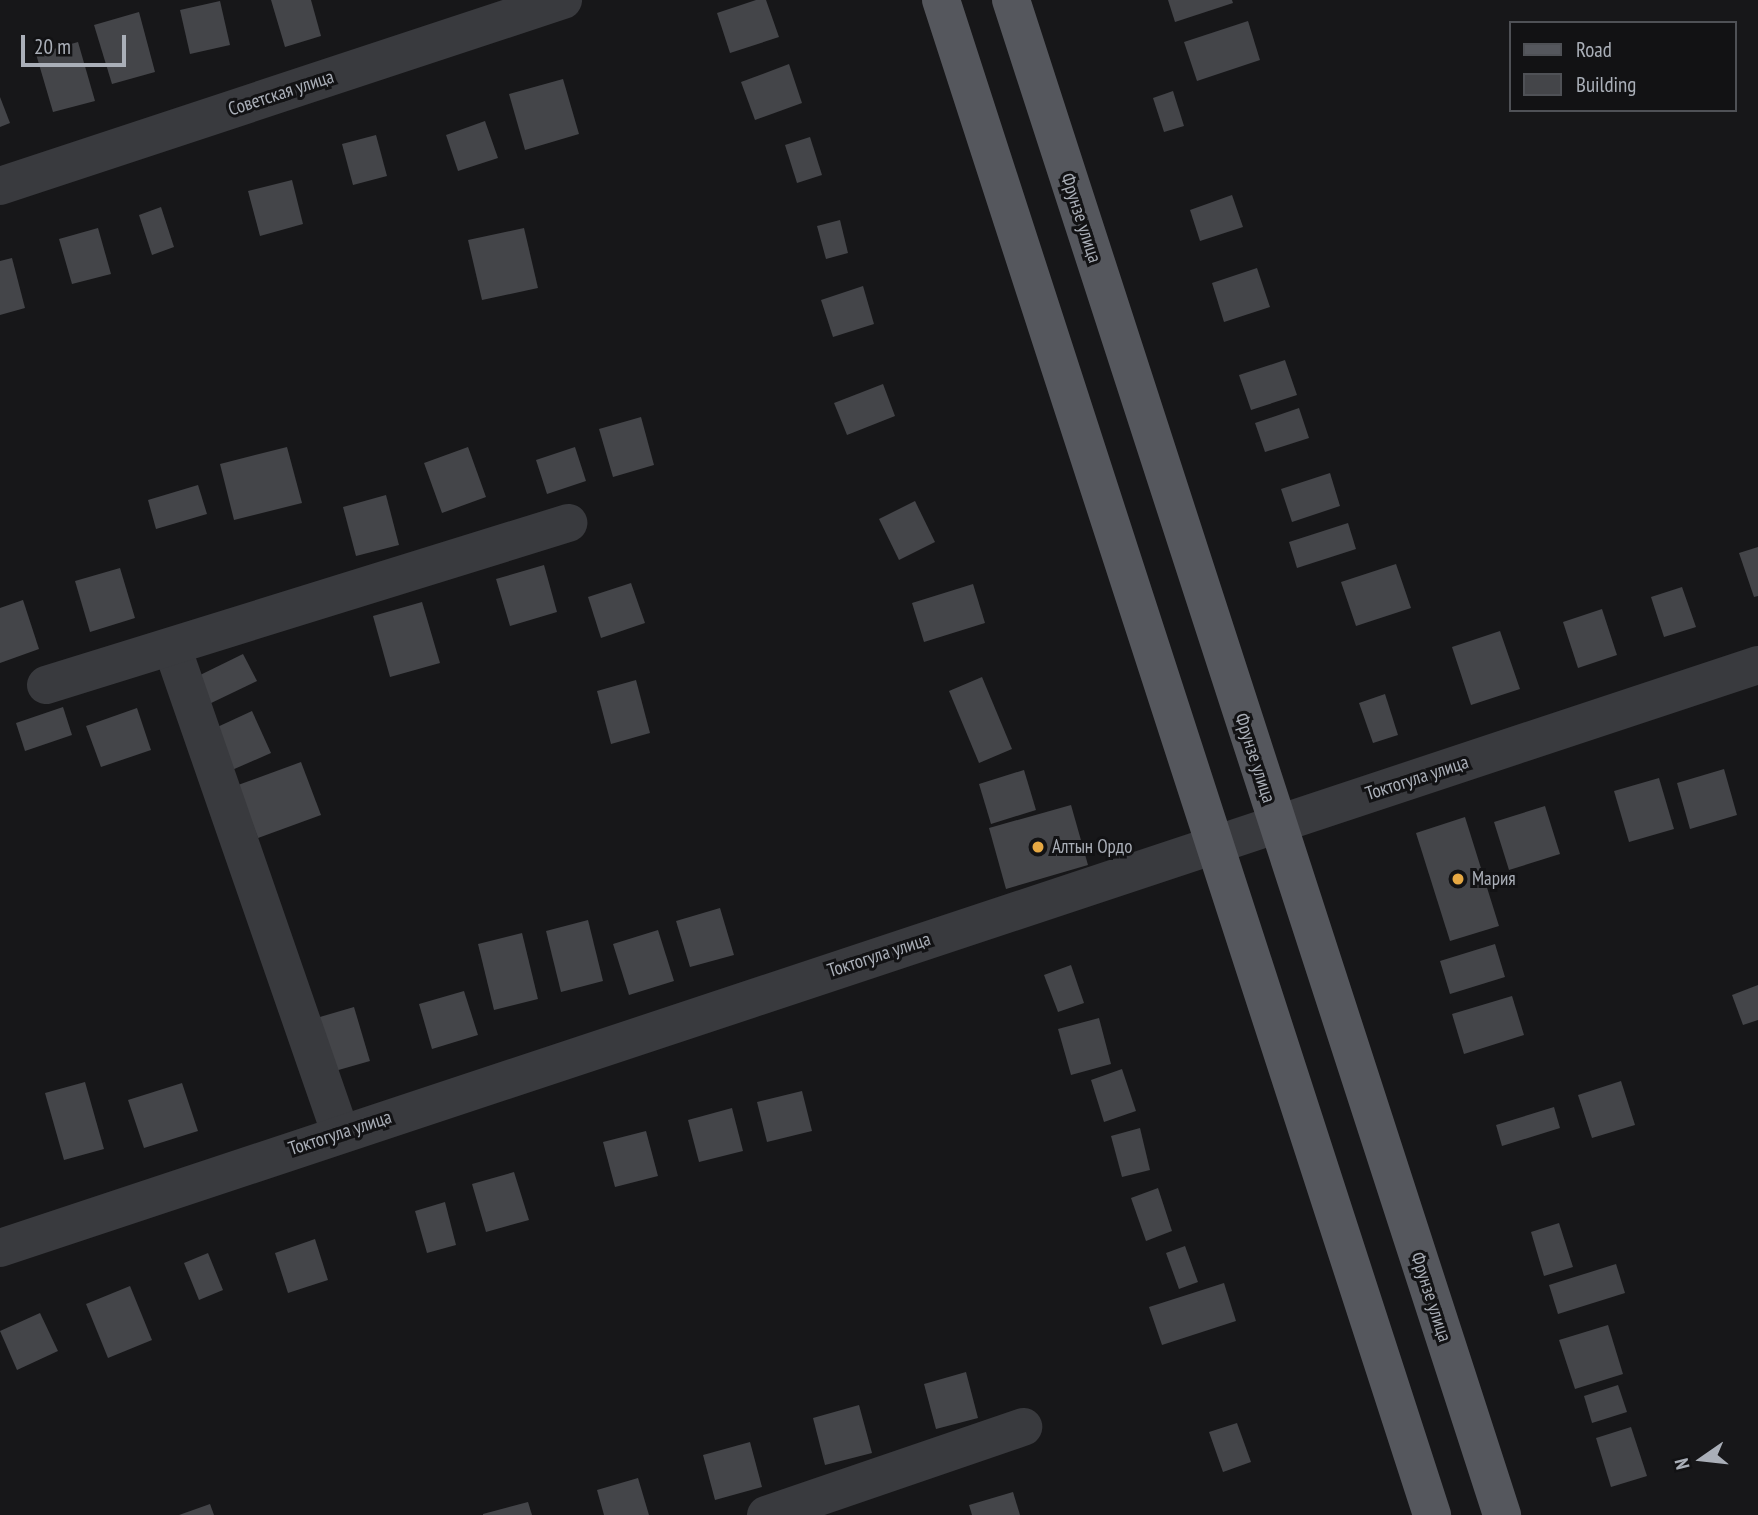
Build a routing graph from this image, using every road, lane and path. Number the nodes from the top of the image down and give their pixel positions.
1 (563, 0) edge
2 (941, 0) edge
3 (1011, 0) edge
4 (0, 186) edge
5 (568, 523) dead end
6 (172, 646) junction
7 (1758, 665) edge
8 (46, 685) dead end
9 (1276, 824) junction
10 (1215, 845) junction
11 (340, 1132) junction
12 (0, 1248) edge
13 (1023, 1427) dead end
14 (766, 1515) edge
15 (1432, 1515) edge
16 (1502, 1515) edge

1 - 4 street, Советская улица
2 - 10 main road
3 - 9 main road, Фрунзе улица
5 - 6 street
6 - 8 street
6 - 11 street
7 - 9 street, Токтогула улица
9 - 10 street, Токтогула улица
9 - 16 main road, Фрунзе улица
10 - 11 street, Токтогула улица
10 - 15 main road
11 - 12 street, Токтогула улица
13 - 14 street

